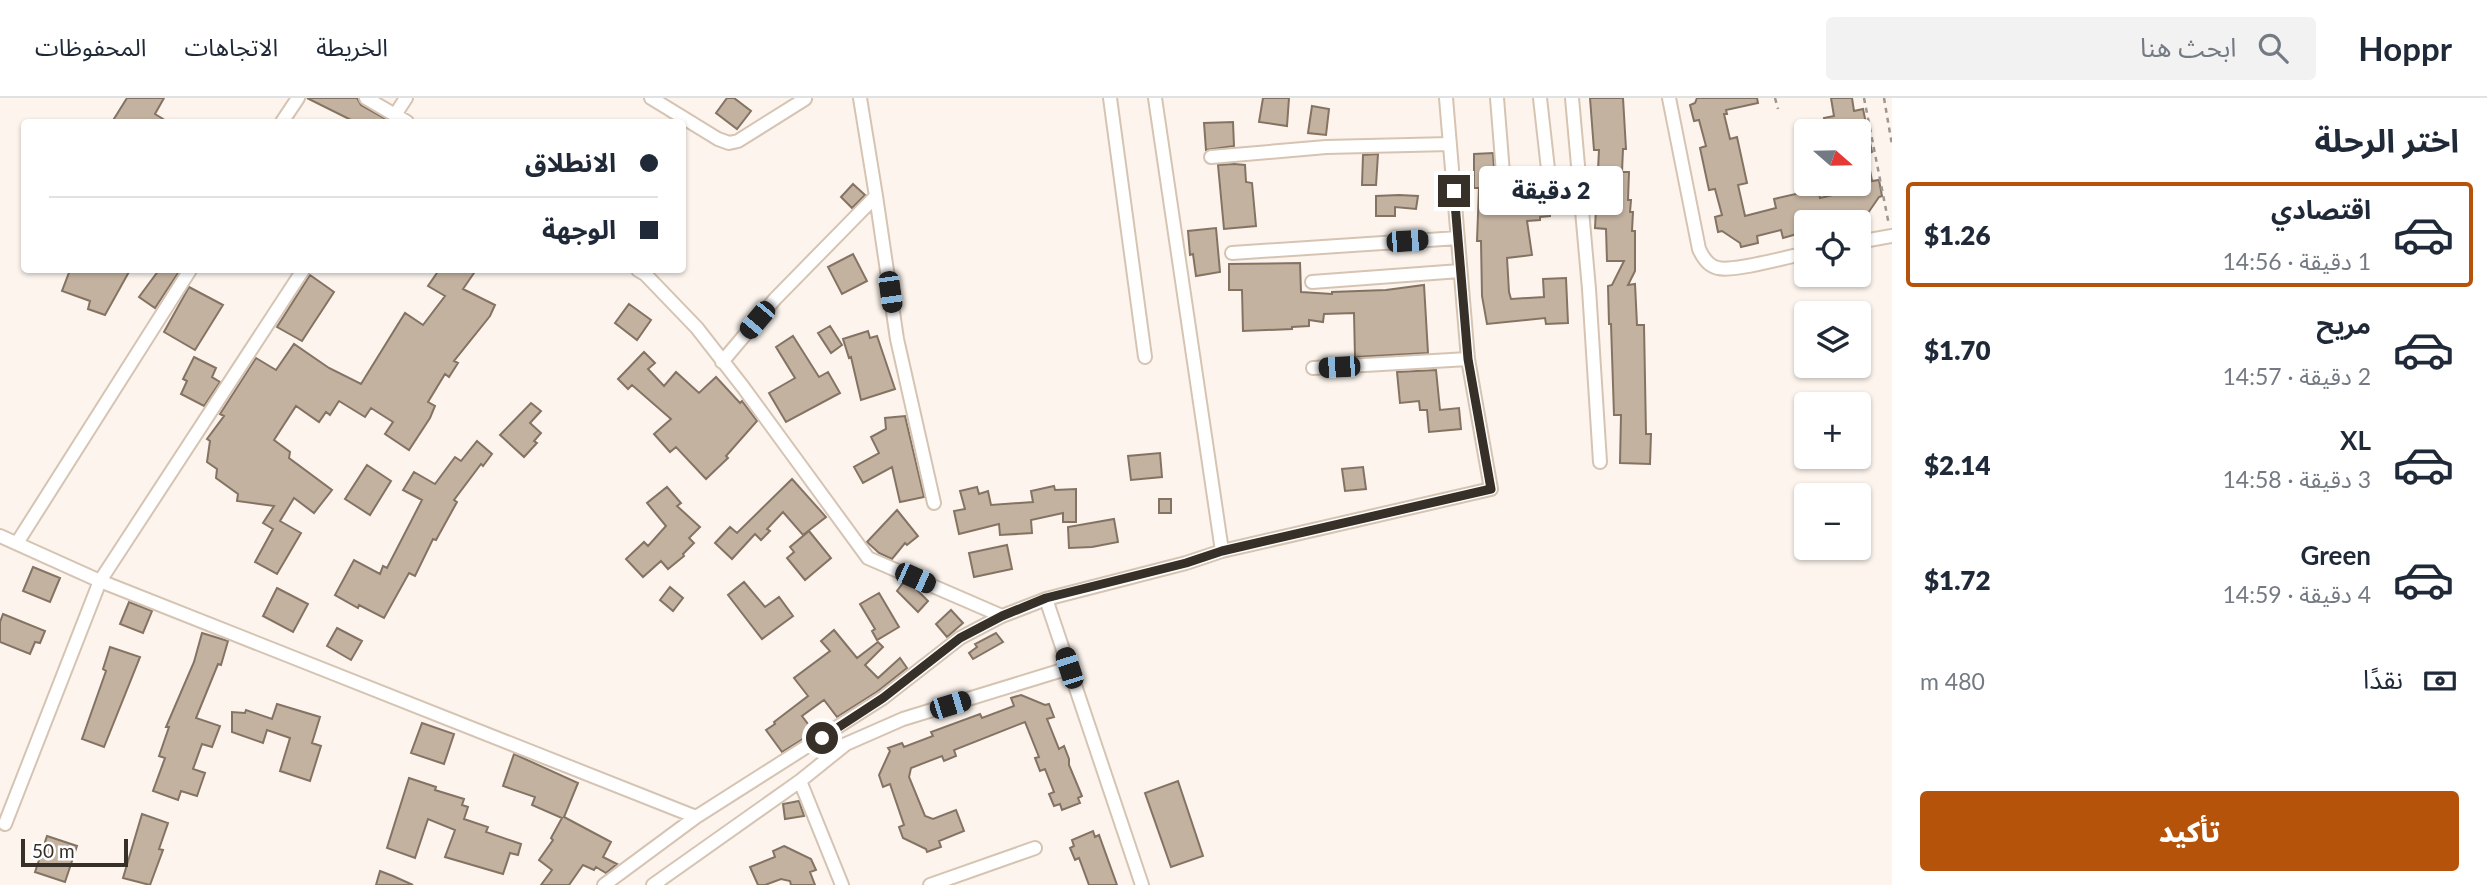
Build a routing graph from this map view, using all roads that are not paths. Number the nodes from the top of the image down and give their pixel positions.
1 (298, 98) edge
2 (366, 98) edge
3 (406, 98) edge
4 (651, 98) edge
5 (805, 98) edge
6 (860, 98) edge
7 (1110, 98) edge
8 (1155, 98) edge
9 (1446, 98) edge
10 (1497, 98) edge
11 (1540, 98) edge
12 (1572, 98) edge
13 (1669, 98) edge
14 (284, 119) edge
15 (398, 119) edge
16 (400, 119) edge
17 (685, 119) edge
18 (686, 119) edge
19 (1450, 144) junction
20 (1211, 157) dead end
21 (1549, 178) dead end
22 (876, 196) junction
23 (1505, 198) dead end
24 (1891, 236) edge
25 (1458, 238) junction
26 (1871, 240) edge
27 (1232, 253) dead end
28 (1794, 256) edge
29 (1460, 271) junction
30 (188, 273) edge
31 (301, 273) edge
32 (641, 273) edge
33 (1312, 282) dead end
34 (1145, 358) dead end
35 (1468, 359) junction
36 (722, 362) junction
37 (1313, 368) dead end
38 (1601, 462) dead end
39 (934, 503) dead end
40 (0, 536) edge
41 (18, 543) junction
42 (1222, 551) junction
43 (100, 582) junction
44 (1046, 598) junction
45 (1002, 616) junction
46 (1069, 668) junction
47 (800, 781) junction
48 (696, 817) junction
49 (5, 824) dead end
50 (1035, 848) dead end
51 (604, 885) edge
52 (653, 885) edge
53 (842, 885) edge
54 (930, 885) edge
55 (1142, 885) edge

1 - 14 street
2 - 15 street
3 - 16 street
4 - 17 street
5 - 18 street
6 - 22 street
7 - 34 street
8 - 42 street
9 - 19 street
10 - 23 street
11 - 21 street
12 - 38 street
13 - 28 street
19 - 20 street
19 - 25 street
22 - 36 street
22 - 39 street
24 - 26 street
25 - 27 street
25 - 29 street
29 - 33 street
29 - 35 street
30 - 41 street
31 - 43 street
32 - 36 street
35 - 37 street
35 - 42 street
36 - 45 street
40 - 41 street
41 - 43 street
42 - 44 street
43 - 48 street
43 - 49 street
44 - 45 street
44 - 46 street
45 - 48 street
46 - 47 street
46 - 55 street
47 - 52 street
47 - 53 street
48 - 51 street
50 - 54 street

